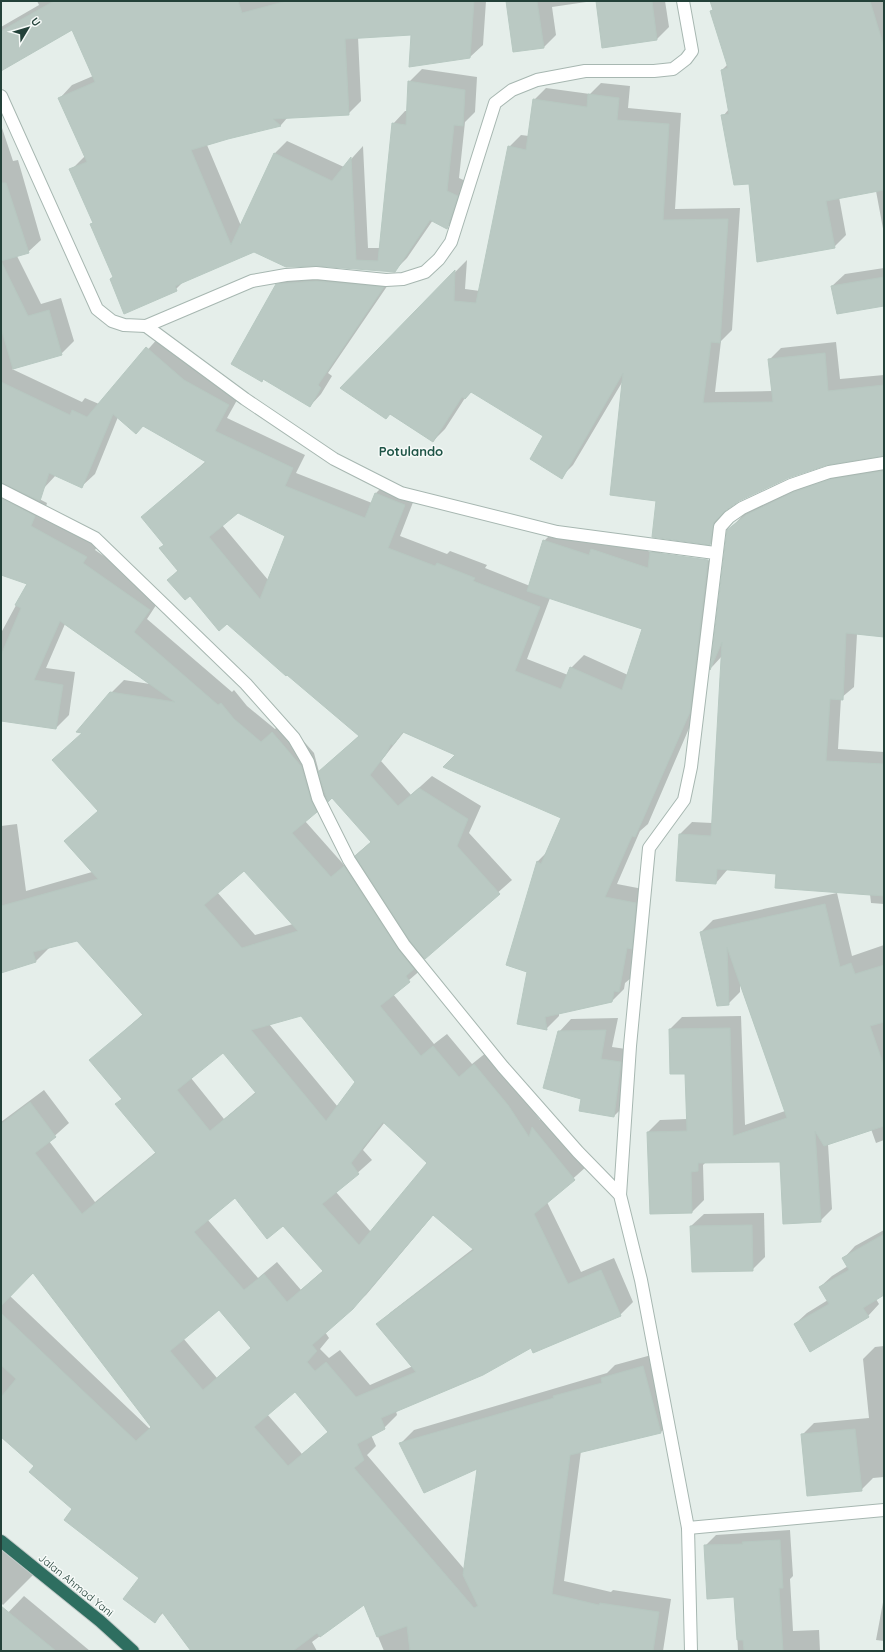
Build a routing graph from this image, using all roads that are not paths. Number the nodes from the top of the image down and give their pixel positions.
1 (683, 1) edge
2 (1, 96) edge
3 (146, 326) junction
4 (884, 463) edge
5 (1, 490) edge
6 (715, 553) junction
7 (620, 1195) junction
8 (884, 1510) edge
9 (688, 1528) junction
10 (1, 1540) edge
11 (133, 1651) edge
12 (691, 1651) edge

1 - 3 street
2 - 3 street
3 - 6 street
4 - 6 street
5 - 7 street
6 - 7 street
7 - 9 street
8 - 9 street
9 - 12 street
10 - 11 highway, Jalan Ahmad Yani

